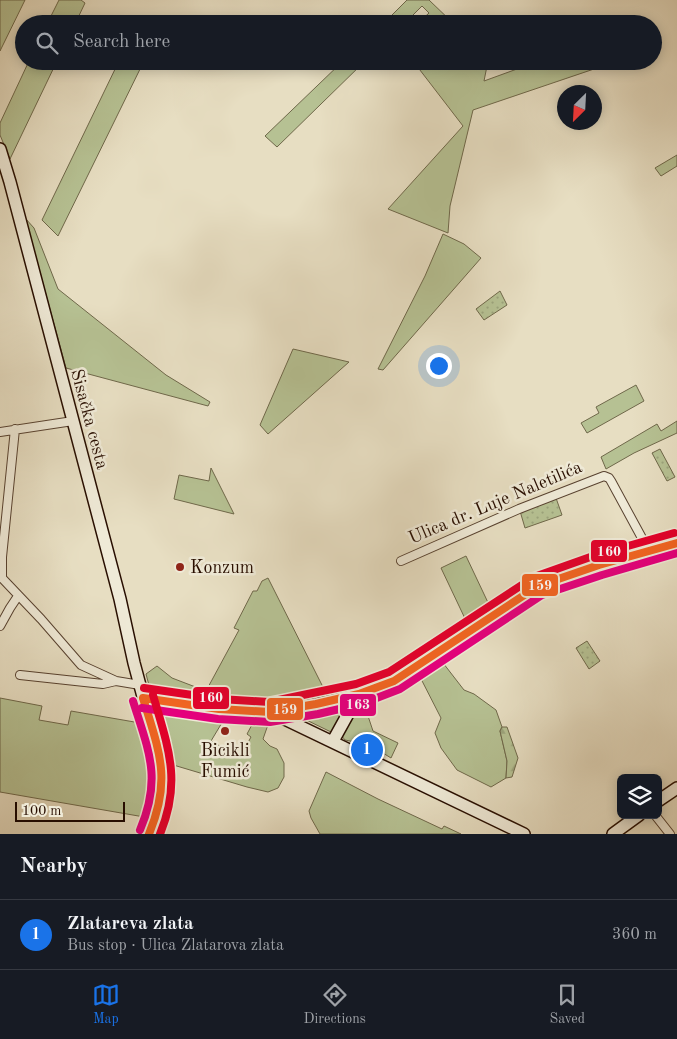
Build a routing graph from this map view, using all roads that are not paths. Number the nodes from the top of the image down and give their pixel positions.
1 (0, 149) edge
2 (73, 420) junction
3 (15, 429) junction
4 (0, 432) edge
5 (677, 543) edge
6 (649, 551) junction
7 (402, 560) dead end
8 (1, 577) edge
9 (18, 596) junction
10 (0, 626) edge
11 (20, 675) dead end
12 (116, 680) junction
13 (140, 685) junction
14 (359, 694) junction
15 (143, 698) junction
16 (270, 712) junction
17 (333, 741) junction
18 (677, 788) edge
19 (662, 799) edge
20 (634, 819) edge
21 (658, 819) edge
22 (149, 834) edge
23 (524, 834) edge
24 (613, 834) edge
25 (670, 834) edge

1 - 2 street, Sisačka cesta
2 - 3 street
2 - 13 street, Sisačka cesta
3 - 4 street
3 - 8 street
5 - 6 street
6 - 7 street, Ulica dr. Luje Naletilića
6 - 14 street
8 - 9 street
9 - 10 street
9 - 12 street
11 - 12 street
12 - 13 street
13 - 15 street, Sisačka cesta
14 - 16 street
14 - 17 street
15 - 16 street
15 - 22 street
16 - 17 street
17 - 23 street
18 - 19 street
20 - 24 street
21 - 25 street

